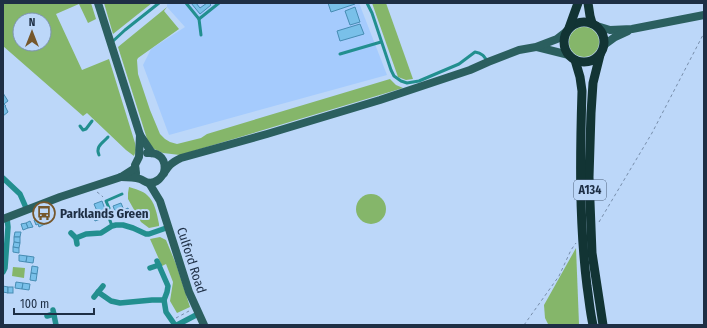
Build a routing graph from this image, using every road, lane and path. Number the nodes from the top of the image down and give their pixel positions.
1 (98, 3) edge
2 (159, 3) edge
3 (186, 3) edge
4 (367, 3) edge
5 (578, 3) edge
6 (588, 3) edge
7 (217, 4) edge
8 (704, 16) edge
9 (199, 19) junction
10 (595, 25) junction
11 (632, 29) junction
12 (568, 30) junction
13 (704, 33) edge
14 (201, 35) dead end
15 (381, 42) junction
16 (110, 43) junction
17 (604, 45) junction
18 (536, 47) junction
19 (340, 54) dead end
20 (600, 55) junction
21 (572, 57) junction
22 (488, 62) junction
23 (92, 121) dead end
24 (80, 126) dead end
25 (140, 135) junction
26 (108, 137) dead end
27 (152, 153) junction
28 (99, 155) dead end
29 (139, 157) junction
30 (161, 157) junction
31 (181, 158) junction
32 (135, 168) junction
33 (162, 176) junction
34 (121, 177) junction
35 (3, 178) edge
36 (140, 179) junction
37 (149, 183) junction
38 (94, 190) dead end
39 (103, 191) dead end
40 (122, 194) dead end
41 (102, 195) junction
42 (106, 201) junction
43 (160, 201) junction
44 (27, 210) junction
45 (5, 219) edge
46 (599, 221) dead end
47 (112, 226) junction
48 (168, 227) junction
49 (72, 233) dead end
50 (571, 250) dead end
51 (150, 268) dead end
52 (6, 271) edge
53 (103, 286) dead end
54 (98, 292) junction
55 (94, 296) dead end
56 (164, 300) junction
57 (190, 311) dead end
58 (198, 314) junction
59 (47, 316) dead end
60 (174, 323) edge
61 (56, 325) edge
62 (204, 325) edge
63 (524, 325) edge
64 (593, 325) edge
65 (603, 325) edge

1 - 16 main road
2 - 16 lane
3 - 9 lane
4 - 15 lane
5 - 12 highway
6 - 10 highway
7 - 9 lane
8 - 11 main road
9 - 14 lane
10 - 11 main road
10 - 12 highway
10 - 17 highway
11 - 17 main road
12 - 18 main road
12 - 21 highway
13 - 46 path
15 - 19 lane
15 - 22 lane
16 - 25 main road
17 - 20 highway
18 - 21 main road
18 - 22 main road
20 - 21 highway
20 - 65 highway, A134
21 - 64 highway, A134
22 - 31 main road
23 - 24 lane
25 - 27 main road
25 - 29 main road
26 - 28 lane
27 - 29 main road
27 - 30 main road
29 - 32 main road
30 - 31 main road
30 - 33 main road
31 - 33 main road
32 - 34 main road
32 - 36 main road
33 - 37 main road
33 - 43 main road, Culford Road
34 - 36 main road
34 - 44 main road
35 - 44 street
36 - 37 main road
37 - 43 main road, Culford Road
38 - 41 path
39 - 41 path
40 - 42 lane
41 - 42 path
42 - 47 lane
43 - 48 main road, Culford Road
44 - 45 main road
45 - 52 street
47 - 48 street
47 - 49 street
48 - 58 main road, Culford Road
50 - 63 path
51 - 56 street
53 - 54 street
54 - 55 street
54 - 56 street
56 - 60 street
57 - 60 path
58 - 60 street
58 - 62 main road, Culford Road
59 - 61 street

